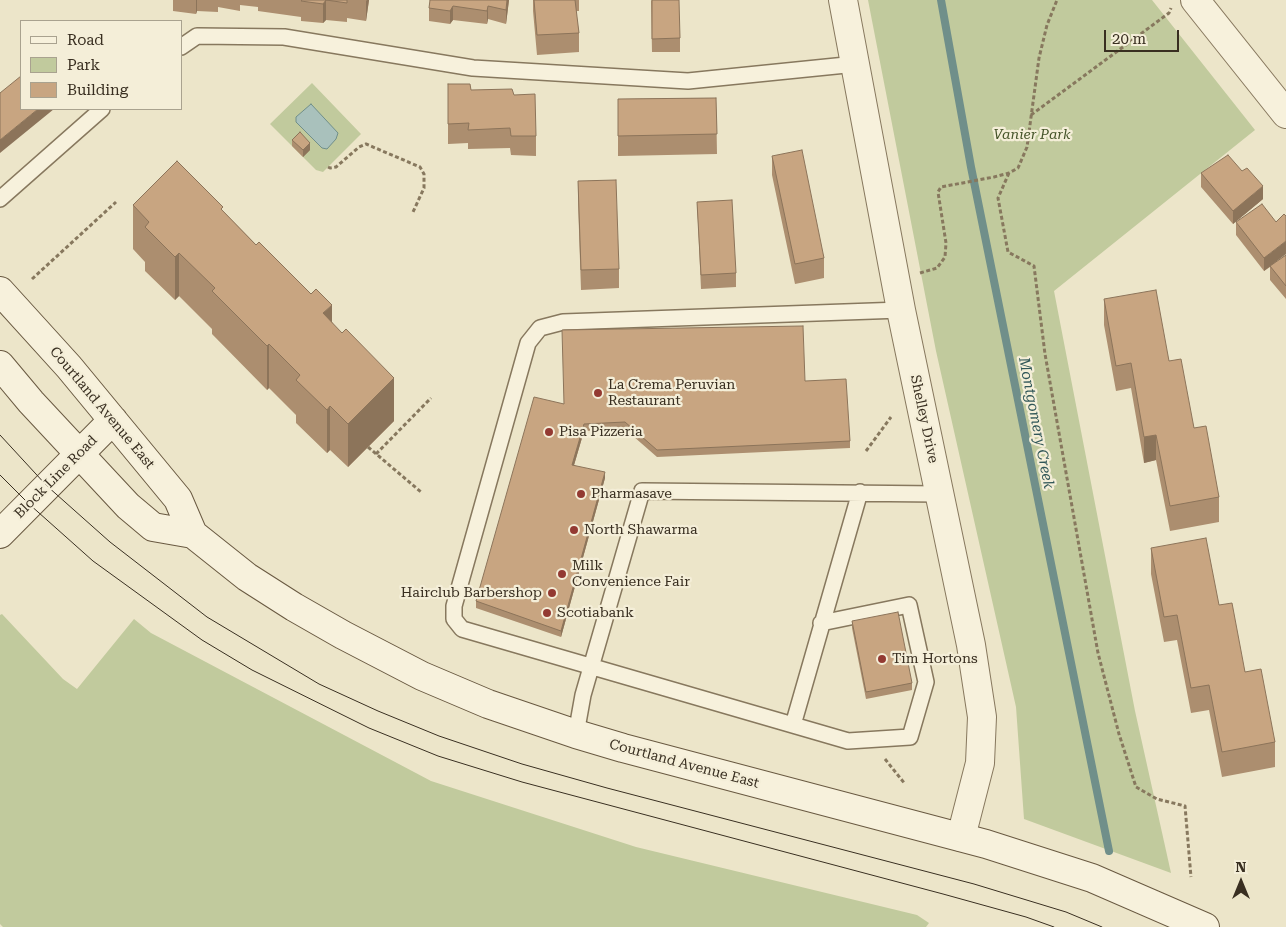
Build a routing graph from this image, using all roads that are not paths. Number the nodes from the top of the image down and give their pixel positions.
1 (843, 0) edge
2 (1184, 3) edge
3 (182, 45) edge
4 (856, 64) junction
5 (101, 110) edge
6 (1286, 114) edge
7 (0, 199) edge
8 (0, 290) edge
9 (901, 310) junction
10 (0, 365) edge
11 (113, 420) junction
12 (80, 454) junction
13 (860, 492) junction
14 (939, 494) junction
15 (0, 534) edge
16 (193, 534) junction
17 (822, 623) junction
18 (591, 667) junction
19 (793, 725) junction
20 (576, 734) junction
21 (961, 837) junction
22 (1205, 927) edge

1 - 4 main road, Shelley Drive
2 - 6 main road
3 - 4 lane
4 - 9 main road, Shelley Drive
5 - 7 lane
8 - 11 main road, Courtland Avenue East
9 - 14 main road, Shelley Drive
9 - 18 lane
10 - 12 main road, Courtland Avenue East
11 - 12 main road, Block Line Road
11 - 16 main road, Courtland Avenue East
12 - 15 main road, Block Line Road
12 - 16 main road, Courtland Avenue East
13 - 14 lane
13 - 17 lane
13 - 18 lane
14 - 21 main road, Shelley Drive
16 - 20 main road, Courtland Avenue East
17 - 19 lane
17 - 19 lane
18 - 19 lane
18 - 20 lane
20 - 21 main road, Courtland Avenue East
21 - 22 main road, Courtland Avenue East

